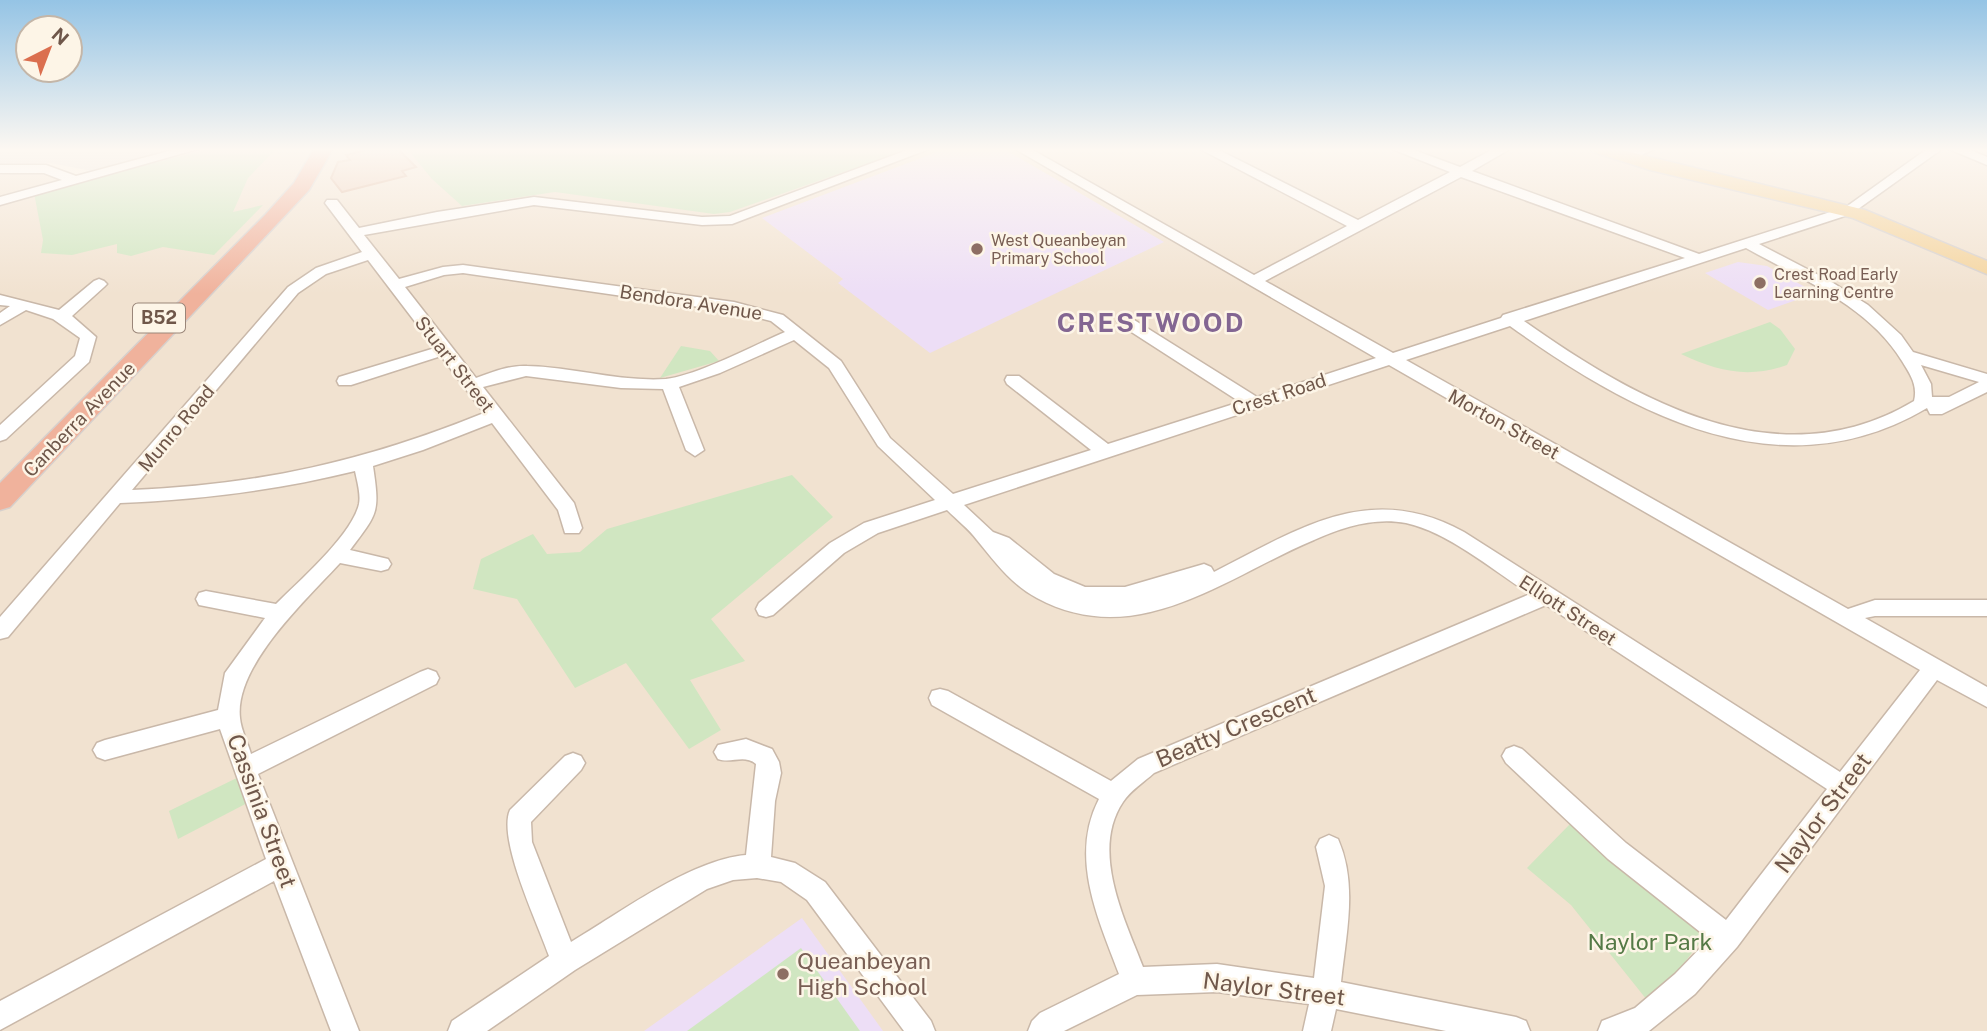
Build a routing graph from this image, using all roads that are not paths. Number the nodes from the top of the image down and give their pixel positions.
1 (276, 197) edge
2 (292, 197) edge
3 (790, 197) edge
4 (1106, 197) edge
5 (1302, 197) edge
6 (1414, 197) edge
7 (1530, 197) edge
8 (1790, 197) edge
9 (1796, 197) edge
10 (1867, 197) edge
11 (1802, 200) junction
12 (332, 203) dead end
13 (1850, 209) junction
14 (1814, 220) junction
15 (1359, 226) junction
16 (354, 233) junction
17 (1745, 242) junction
18 (371, 254) junction
19 (1698, 258) junction
20 (1987, 268) edge
21 (1253, 281) junction
22 (99, 284) dead end
23 (395, 285) junction
24 (0, 300) edge
25 (24, 304) junction
26 (63, 315) junction
27 (1509, 318) junction
28 (0, 320) edge
29 (1125, 321) dead end
30 (796, 333) junction
31 (1896, 338) junction
32 (444, 350) junction
33 (1907, 355) junction
34 (1390, 359) junction
35 (1577, 367) junction
36 (1952, 367) junction
37 (1987, 379) edge
38 (1013, 380) dead end
39 (345, 381) dead end
40 (669, 384) junction
41 (471, 385) junction
42 (1987, 386) edge
43 (1253, 402) junction
44 (1947, 402) junction
45 (1921, 404) junction
46 (494, 415) junction
47 (0, 435) edge
48 (695, 450) dead end
49 (1106, 452) junction
50 (363, 463) junction
51 (0, 477) edge
52 (117, 497) junction
53 (0, 500) edge
54 (951, 502) junction
55 (572, 528) dead end
56 (336, 555) junction
57 (381, 565) dead end
58 (1546, 596) junction
59 (206, 599) dead end
60 (1987, 608) edge
61 (766, 609) dead end
62 (280, 613) junction
63 (1848, 619) junction
64 (0, 631) edge
65 (1934, 668) junction
66 (428, 678) dead end
67 (940, 698) dead end
68 (1987, 698) edge
69 (228, 717) junction
70 (105, 750) dead end
71 (726, 752) dead end
72 (1514, 756) dead end
73 (573, 763) dead end
74 (244, 769) junction
75 (1843, 787) junction
76 (1114, 795) junction
77 (1329, 847) dead end
78 (281, 864) junction
79 (757, 866) junction
80 (1728, 938) junction
81 (565, 961) junction
82 (1135, 981) junction
83 (1326, 993) junction
84 (0, 1016) edge
85 (345, 1031) edge
86 (462, 1031) edge
87 (921, 1031) edge
88 (1042, 1031) edge
89 (1317, 1031) edge
90 (1516, 1031) edge
91 (1612, 1031) edge

1 - 51 highway, Canberra Avenue / B52
2 - 53 highway, Canberra Avenue / B52
3 - 16 street
4 - 21 street, Morton Street
5 - 15 street
6 - 15 street
7 - 19 street
8 - 11 main road
9 - 13 main road
10 - 13 street, Crest Road
11 - 13 main road
11 - 14 street
12 - 16 street, Stuart Street
13 - 14 street, Crest Road
13 - 20 main road
14 - 17 street, Crest Road
15 - 21 street
16 - 18 street, Stuart Street
17 - 19 street, Crest Road
17 - 31 street
18 - 23 street, Stuart Street
18 - 52 street, Munro Road
19 - 27 street, Crest Road
21 - 34 street, Morton Street
22 - 26 street
23 - 30 street, Bendora Avenue
23 - 32 street, Stuart Street
24 - 25 street
25 - 26 street
25 - 28 street
26 - 47 street
27 - 34 street, Crest Road
27 - 35 street
29 - 43 street
30 - 40 street
30 - 54 street, Bendora Avenue
31 - 33 street
31 - 36 street
32 - 39 street
32 - 41 street, Stuart Street
33 - 36 street
33 - 45 street
34 - 43 street, Crest Road
34 - 63 street, Morton Street
35 - 44 street
35 - 45 street
36 - 37 street
38 - 49 street
40 - 41 street
40 - 48 street
41 - 46 street, Stuart Street
42 - 44 street
43 - 49 street, Crest Road
44 - 45 street
46 - 50 street
46 - 55 street, Stuart Street
49 - 54 street, Crest Road
50 - 52 street
50 - 56 street, Cassinia Street
52 - 64 street, Munro Road
54 - 58 street, Elliott Street
54 - 61 street, Crest Road
56 - 57 street
56 - 62 street, Cassinia Street
58 - 75 street, Elliott Street
58 - 76 street, Beatty Crescent
59 - 62 street
60 - 63 street
62 - 69 street, Cassinia Street
63 - 65 street, Morton Street
65 - 68 street, Morton Street
65 - 75 street, Naylor Street
66 - 74 street
67 - 76 street
69 - 70 street
69 - 74 street, Cassinia Street
71 - 79 street
72 - 80 street
73 - 81 street
74 - 78 street, Cassinia Street
75 - 80 street, Naylor Street
76 - 82 street, Beatty Crescent
77 - 83 street
78 - 84 street
78 - 85 street, Cassinia Street
79 - 81 street
79 - 87 street
80 - 91 street, Naylor Street
81 - 86 street
82 - 83 street, Naylor Street
82 - 88 street, Naylor Street
83 - 89 street
83 - 90 street, Naylor Street

